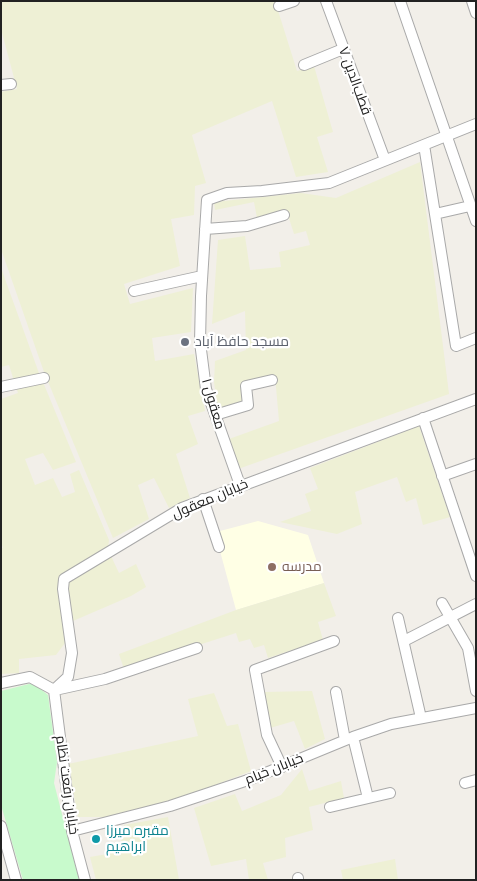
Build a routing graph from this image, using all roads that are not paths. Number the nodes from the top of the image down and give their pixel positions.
1 (294, 1) edge
2 (326, 1) edge
3 (400, 1) edge
4 (472, 1) edge
5 (278, 6) dead end
6 (476, 13) edge
7 (343, 49) junction
8 (304, 65) dead end
9 (476, 124) edge
10 (446, 136) junction
11 (424, 145) junction
12 (385, 160) junction
13 (470, 206) junction
14 (435, 214) junction
15 (284, 215) dead end
16 (476, 221) edge
17 (205, 229) junction
18 (202, 276) junction
19 (134, 291) dead end
20 (476, 338) edge
21 (44, 378) dead end
22 (272, 380) dead end
23 (1, 387) edge
24 (476, 399) edge
25 (215, 415) junction
26 (423, 418) junction
27 (476, 464) edge
28 (442, 476) junction
29 (240, 485) junction
30 (203, 499) junction
31 (219, 547) dead end
32 (476, 576) edge
33 (442, 603) dead end
34 (476, 604) edge
35 (450, 617) junction
36 (398, 618) dead end
37 (334, 641) dead end
38 (404, 641) junction
39 (472, 646) edge
40 (197, 648) dead end
41 (1, 683) edge
42 (54, 690) junction
43 (476, 691) edge
44 (336, 692) dead end
45 (476, 708) edge
46 (421, 718) junction
47 (349, 739) junction
48 (282, 766) junction
49 (476, 780) edge
50 (465, 783) dead end
51 (390, 793) dead end
52 (368, 798) junction
53 (330, 807) dead end
54 (1, 826) edge
55 (72, 830) junction
56 (16, 880) edge
57 (85, 880) edge

1 - 5 street
2 - 7 street, قطب‌الدین ۷
3 - 10 street
4 - 6 street
7 - 8 street
7 - 12 street, قطب‌الدین ۷
9 - 10 street
10 - 11 street
10 - 13 street
11 - 12 street
11 - 14 street
12 - 17 street, معقول ۱
13 - 14 street
13 - 16 street
14 - 20 street
15 - 17 street
17 - 18 street, معقول ۱
18 - 19 street
18 - 25 street, معقول ۱
21 - 23 street
22 - 25 street
24 - 26 street, خیابان معقول
25 - 29 street, معقول ۱
26 - 28 street
26 - 29 street, خیابان معقول
27 - 28 street
28 - 32 street
29 - 30 street, خیابان معقول
30 - 31 street
30 - 42 street, خیابان معقول
33 - 35 street
34 - 35 street
35 - 38 street
35 - 39 street
36 - 38 street
37 - 48 street
38 - 46 street
39 - 43 street
40 - 42 street
41 - 42 street
42 - 55 street, خیابان رفعت نظام
44 - 47 street
45 - 46 street, خیابان خیام
46 - 47 street, خیابان خیام
47 - 48 street, خیابان خیام
47 - 52 street
48 - 55 street, خیابان خیام
49 - 50 street
51 - 52 street
52 - 53 street
54 - 56 street
55 - 57 street, خیابان رفعت نظام

